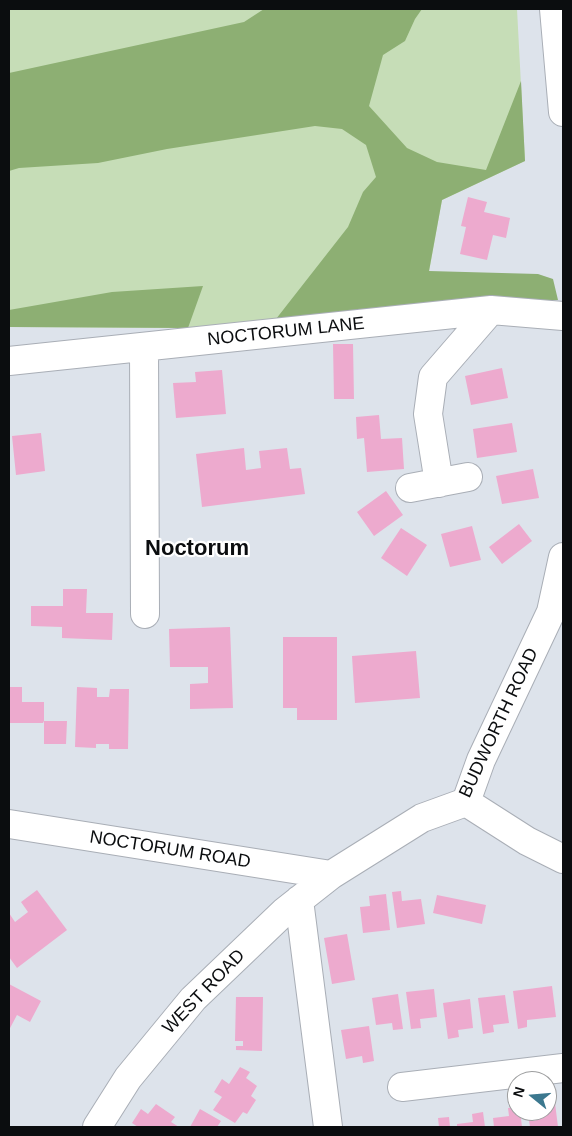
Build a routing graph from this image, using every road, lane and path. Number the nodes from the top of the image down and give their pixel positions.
1 (554, 9) edge
2 (563, 112) edge
3 (491, 310) junction
4 (563, 316) edge
5 (144, 347) junction
6 (9, 361) edge
7 (468, 477) dead end
8 (439, 482) junction
9 (410, 488) dead end
10 (563, 557) edge
11 (145, 614) dead end
12 (466, 802) junction
13 (9, 824) edge
14 (563, 859) edge
15 (331, 875) junction
16 (299, 900) junction
17 (563, 1068) edge
18 (402, 1087) dead end
19 (97, 1127) edge
20 (328, 1127) edge

1 - 2 street
3 - 4 street, NOCTORUM LANE
3 - 5 street, NOCTORUM LANE
3 - 8 street
5 - 6 street, NOCTORUM LANE
5 - 11 street
7 - 8 street
8 - 9 street
10 - 12 street, BUDWORTH ROAD
12 - 14 street
12 - 15 street, BUDWORTH ROAD
13 - 15 street, NOCTORUM ROAD
15 - 16 street, WEST ROAD
16 - 19 street, WEST ROAD
16 - 20 street
17 - 18 street

